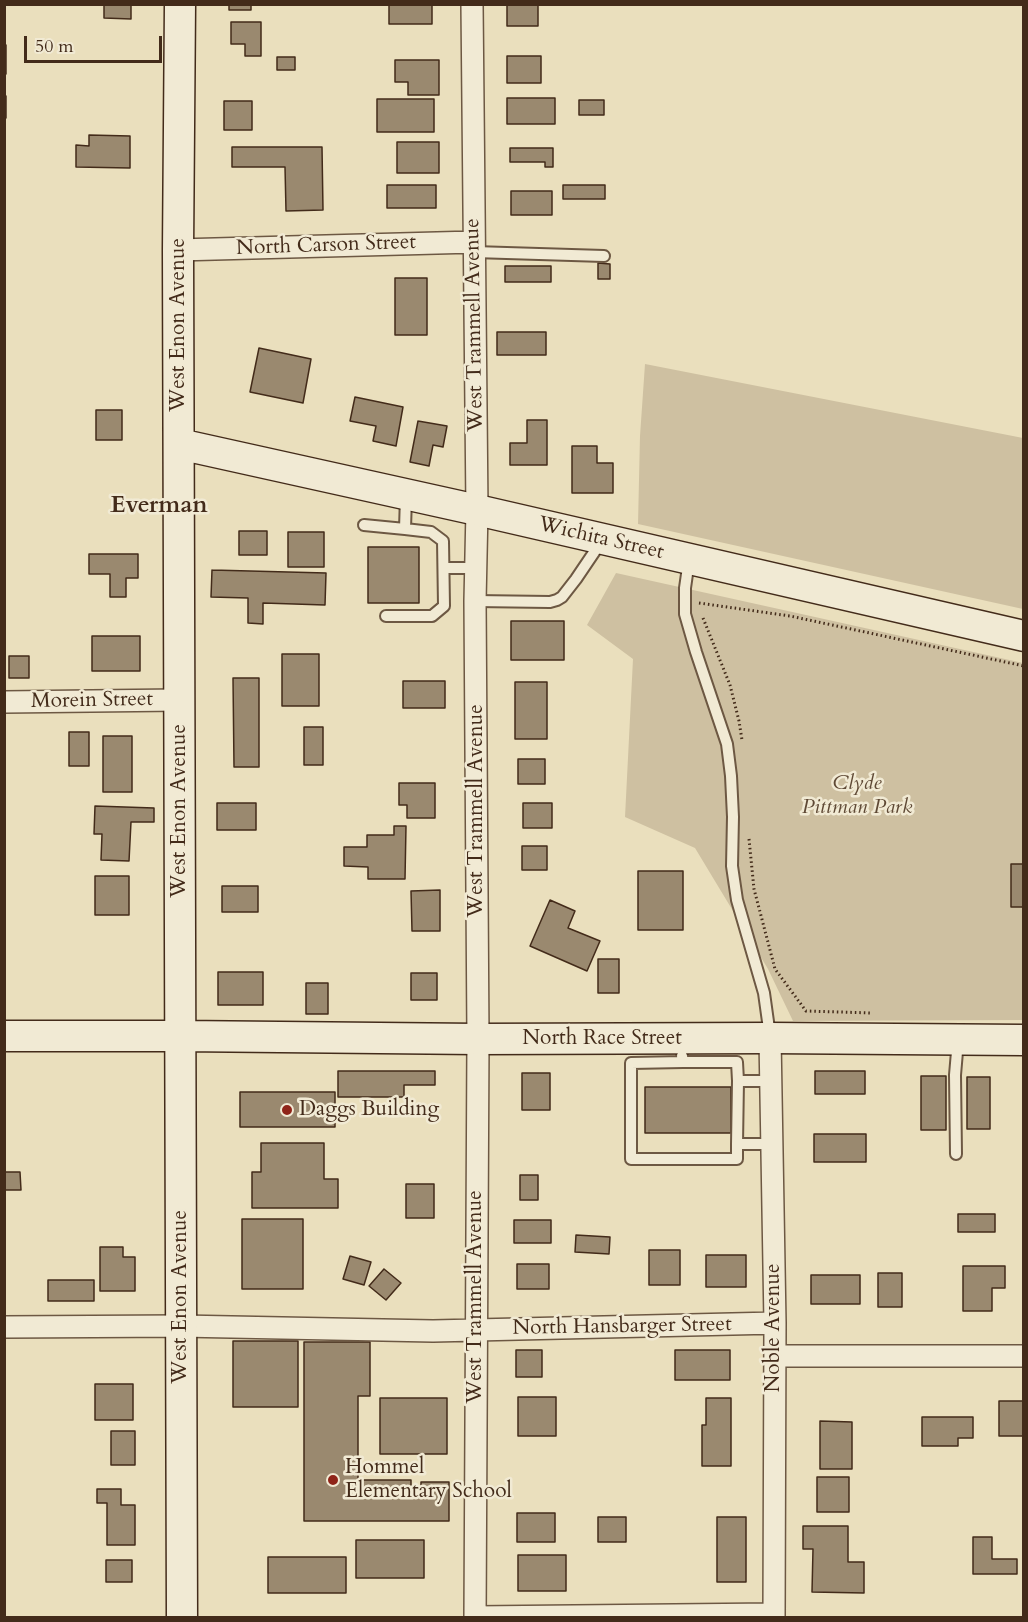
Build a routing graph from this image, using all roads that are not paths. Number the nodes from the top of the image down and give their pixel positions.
1 (180, 4) edge
2 (472, 4) edge
3 (474, 247) junction
4 (178, 250) junction
5 (604, 256) dead end
6 (179, 444) junction
7 (406, 496) junction
8 (477, 510) junction
9 (364, 525) dead end
10 (405, 529) junction
11 (602, 540) junction
12 (689, 560) junction
13 (444, 568) junction
14 (476, 568) junction
15 (476, 601) junction
16 (386, 616) dead end
17 (1023, 636) edge
18 (179, 700) junction
19 (4, 702) edge
20 (4, 1036) edge
21 (181, 1036) junction
22 (770, 1038) junction
23 (478, 1039) junction
24 (958, 1040) junction
25 (1023, 1040) edge
26 (682, 1050) junction
27 (738, 1081) junction
28 (770, 1081) junction
29 (737, 1144) junction
30 (772, 1144) junction
31 (956, 1154) dead end
32 (775, 1323) junction
33 (182, 1326) junction
34 (4, 1327) edge
35 (476, 1330) junction
36 (775, 1356) junction
37 (1023, 1356) edge
38 (774, 1616) edge
39 (182, 1617) edge
40 (474, 1617) edge

1 - 4 street, West Enon Avenue
2 - 3 street, West Trammell Avenue
3 - 4 street, North Carson Street
3 - 5 lane
3 - 8 street, West Trammell Avenue
4 - 6 street, West Enon Avenue
6 - 7 street, Wichita Street
6 - 18 street, West Enon Avenue
7 - 8 street, Wichita Street
7 - 10 lane
8 - 11 street, Wichita Street
8 - 14 street, West Trammell Avenue
9 - 10 lane
10 - 13 lane
11 - 12 street, Wichita Street
11 - 15 lane
12 - 17 street, Wichita Street
12 - 22 lane
13 - 14 lane
13 - 16 lane
14 - 15 street, West Trammell Avenue
15 - 23 street, West Trammell Avenue
18 - 19 street, Morein Street
18 - 21 street, West Enon Avenue
20 - 21 street, North Race Street
21 - 23 street, North Race Street
21 - 33 street, West Enon Avenue
22 - 24 street, North Race Street
22 - 26 street, North Race Street
22 - 28 street, Noble Avenue
23 - 26 street, North Race Street
23 - 35 street, West Trammell Avenue
24 - 25 street, North Race Street
24 - 31 lane
26 - 27 lane
26 - 29 lane
27 - 28 lane
27 - 29 lane
28 - 30 street, Noble Avenue
29 - 30 lane
30 - 32 street, Noble Avenue
32 - 35 street, North Hansbarger Street
32 - 36 street, Noble Avenue
33 - 34 street, North Hansbarger Street
33 - 35 street, North Hansbarger Street
33 - 39 street, West Enon Avenue
35 - 40 street, West Trammell Avenue
36 - 37 street
36 - 38 street, Noble Avenue
38 - 40 street

